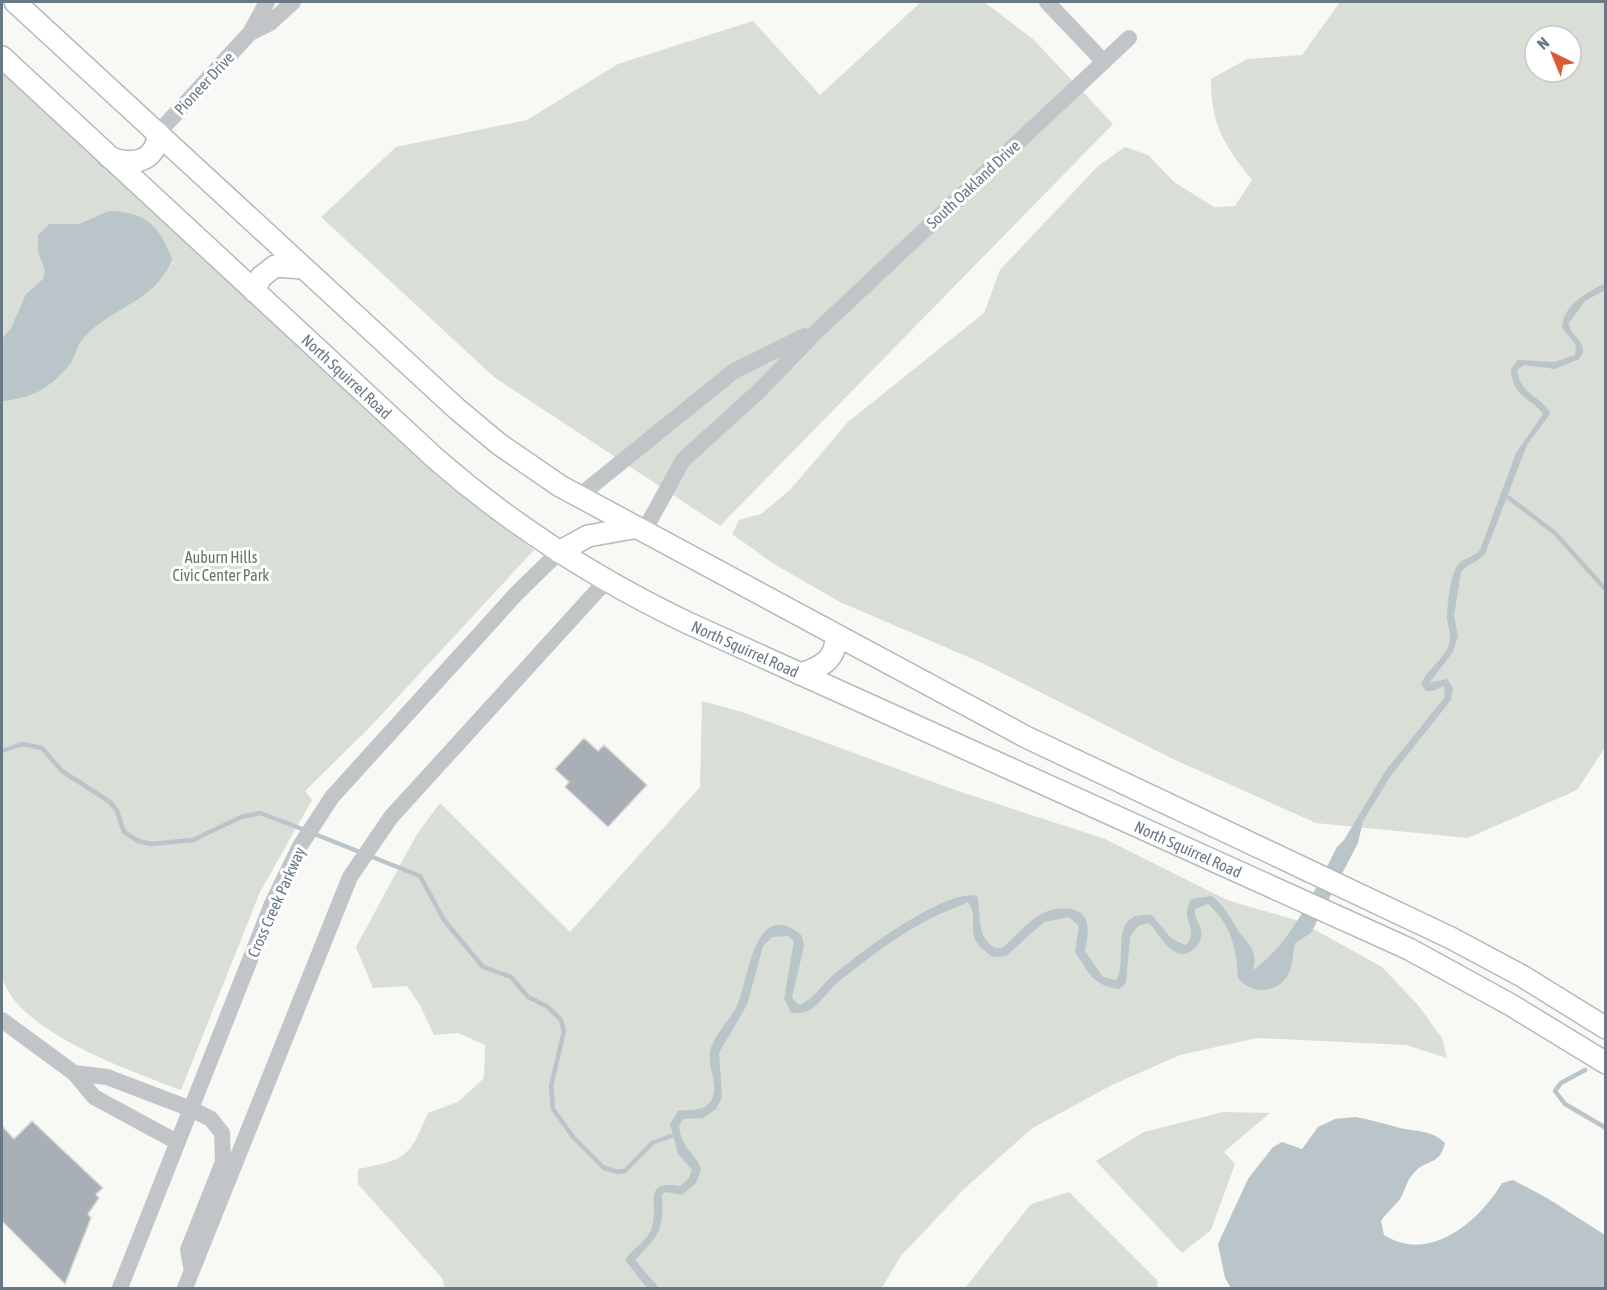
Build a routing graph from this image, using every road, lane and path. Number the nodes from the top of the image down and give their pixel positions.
1 (15, 2) edge
2 (267, 2) edge
3 (293, 2) edge
4 (1047, 2) edge
5 (250, 33) junction
6 (1129, 38) dead end
7 (2, 57) edge
8 (1104, 63) junction
9 (158, 133) junction
10 (108, 156) junction
11 (303, 268) junction
12 (254, 291) junction
13 (817, 331) junction
14 (578, 497) junction
15 (638, 530) junction
16 (559, 552) junction
17 (606, 582) junction
18 (836, 637) junction
19 (800, 674) junction
20 (2, 1020) edge
21 (1605, 1028) edge
22 (1605, 1063) edge
23 (74, 1073) junction
24 (190, 1109) junction
25 (177, 1142) junction
26 (192, 1271) junction
27 (120, 1288) edge
28 (185, 1288) edge

1 - 9 main road, North Squirrel Road
2 - 5 street, Pioneer Drive
3 - 5 street, Pioneer Drive
4 - 8 street
5 - 9 street, Pioneer Drive
6 - 8 street, South Oakland Drive
7 - 10 main road, North Squirrel Road
8 - 13 street, South Oakland Drive
9 - 10 main road
9 - 11 main road, North Squirrel Road
10 - 12 main road, North Squirrel Road
11 - 12 main road
11 - 14 main road, North Squirrel Road
12 - 16 main road, North Squirrel Road
13 - 14 street, South Oakland Drive
13 - 15 street, South Oakland Drive
14 - 15 main road, North Squirrel Road
15 - 16 main road
15 - 18 main road, North Squirrel Road
16 - 17 main road, North Squirrel Road
16 - 24 street, Cross Creek Parkway
17 - 19 main road, North Squirrel Road
17 - 26 street
18 - 19 main road
18 - 21 main road, North Squirrel Road
19 - 22 main road, North Squirrel Road
20 - 23 street
23 - 24 street
23 - 25 street
24 - 25 street, Cross Creek Parkway
24 - 26 street
25 - 27 street, Cross Creek Parkway
26 - 28 street

